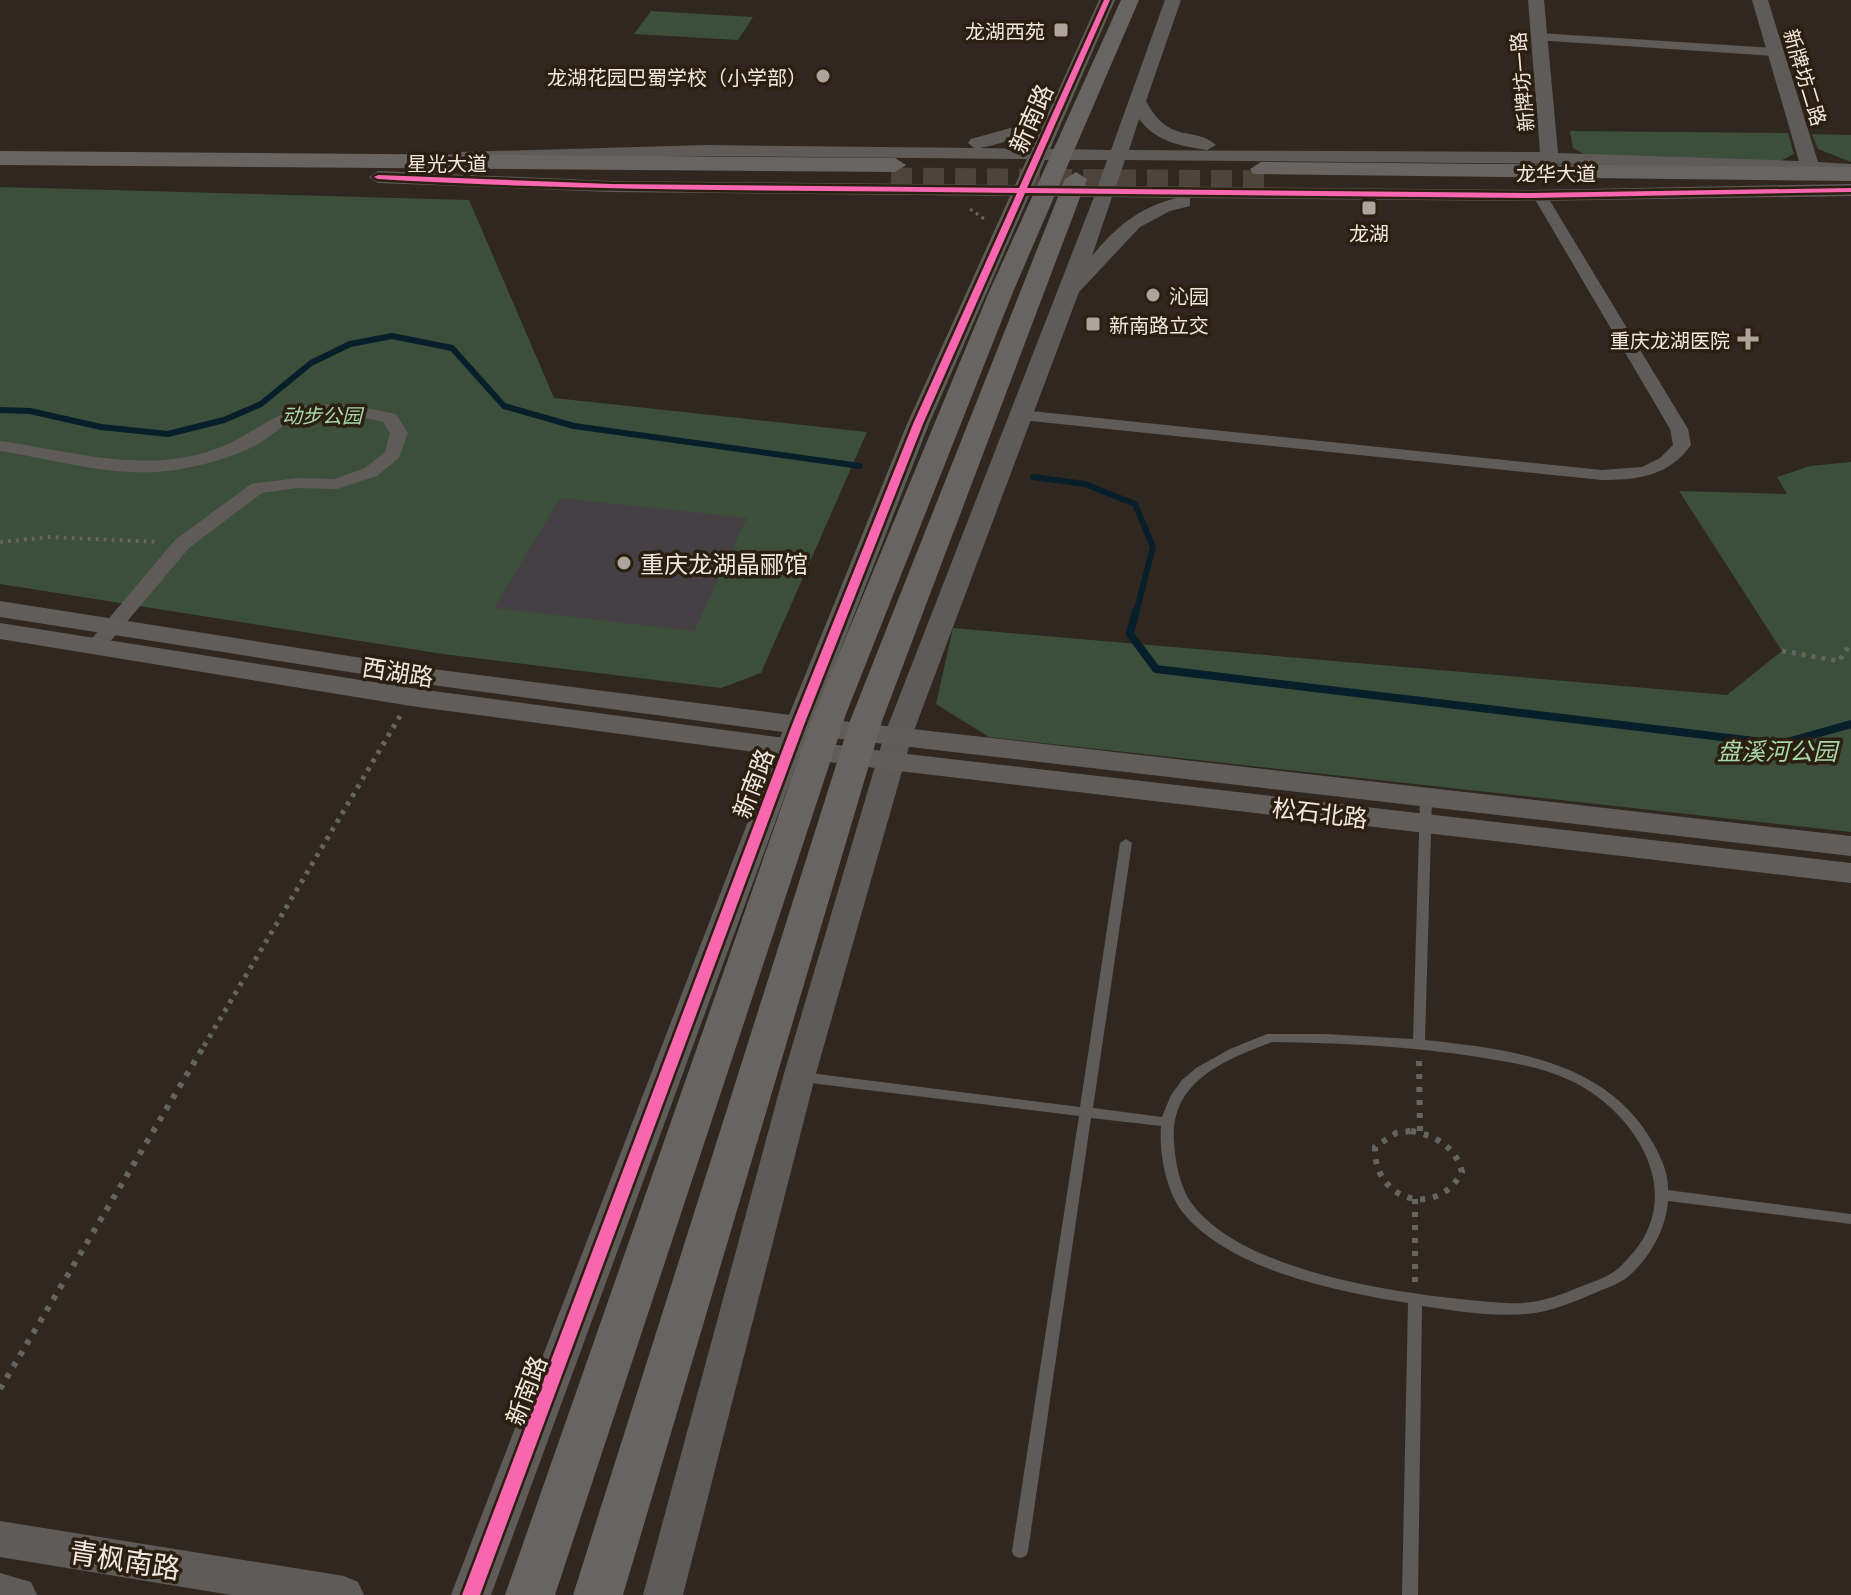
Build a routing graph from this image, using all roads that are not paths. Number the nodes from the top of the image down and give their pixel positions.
1 (1107, 0) edge
2 (1130, 0) edge
3 (1150, 0) edge
4 (1173, 0) edge
5 (1536, 0) edge
6 (1760, 0) edge
7 (1539, 37) junction
8 (1774, 52) junction
9 (1079, 64) junction
10 (1137, 101) junction
11 (848, 152) junction
12 (923, 153) junction
13 (1038, 154) junction
14 (1119, 155) junction
15 (1239, 156) junction
16 (1347, 157) junction
17 (0, 158) edge
18 (1550, 160) junction
19 (1810, 166) junction
20 (382, 169) junction
21 (1851, 171) edge
22 (893, 172) tunnel mouth
23 (0, 175) edge
24 (1258, 182) junction
25 (827, 189) junction
26 (922, 189) junction
27 (1023, 190) junction
28 (1851, 190) edge
29 (1105, 192) junction
30 (1540, 196) junction
31 (1001, 243) junction
32 (1069, 293) junction
33 (1021, 415) junction
34 (0, 446) edge
35 (0, 609) edge
36 (0, 631) edge
37 (105, 636) junction
38 (793, 736) junction
39 (894, 749) junction
40 (1425, 812) junction
41 (1126, 843) dead end
42 (1850, 867) edge
43 (1419, 1043) junction
44 (799, 1077) junction
45 (1085, 1113) junction
46 (1166, 1122) junction
47 (1665, 1195) junction
48 (1851, 1219) edge
49 (1415, 1299) junction
50 (0, 1539) edge
51 (1020, 1551) dead end
52 (0, 1592) edge
53 (17, 1595) edge
54 (344, 1595) edge
55 (471, 1595) edge
56 (530, 1595) edge
57 (598, 1595) edge
58 (663, 1595) edge
59 (1410, 1595) edge

1 - 9 street, 新南路
2 - 56 main road, 新南路
3 - 57 main road
4 - 10 street
5 - 7 street, 新牌坊一路
6 - 8 street, 新牌坊二路
7 - 8 street
7 - 18 street, 新牌坊一路
8 - 19 street, 新牌坊二路
9 - 11 street
9 - 13 street, 新南路
10 - 14 street
10 - 16 street
11 - 12 street
11 - 20 street
12 - 13 street
12 - 26 street
13 - 14 street
13 - 27 street, 新南路
14 - 15 street
14 - 29 street
15 - 16 street
15 - 24 street
16 - 18 street
17 - 20 main road, 星光大道
18 - 19 street
19 - 21 street
20 - 22 main road, 星光大道
20 - 23 main road, 星光大道
20 - 25 street
21 - 24 main road, 龙华大道
24 - 28 main road, 龙华大道
24 - 29 street
24 - 30 street
24 - 32 street
25 - 26 street
25 - 31 street
26 - 27 street
27 - 29 street
27 - 31 street, 新南路
28 - 30 street
29 - 32 street
30 - 33 street
31 - 38 street, 新南路
32 - 33 street
33 - 39 street
34 - 37 street
35 - 37 main road, 西湖路
36 - 37 main road, 西湖路
37 - 38 main road, 西湖路
37 - 38 main road, 西湖路
38 - 39 main road, 松石北路
38 - 55 street, 新南路
39 - 40 main road, 松石北路
39 - 44 street
40 - 42 main road, 松石北路
40 - 43 lane
41 - 45 lane
43 - 46 lane
43 - 47 lane
44 - 45 lane
44 - 58 street
45 - 46 lane
45 - 51 lane
46 - 49 lane
47 - 48 lane
47 - 49 lane
49 - 59 lane
50 - 54 street, 青枫南路
52 - 53 street

